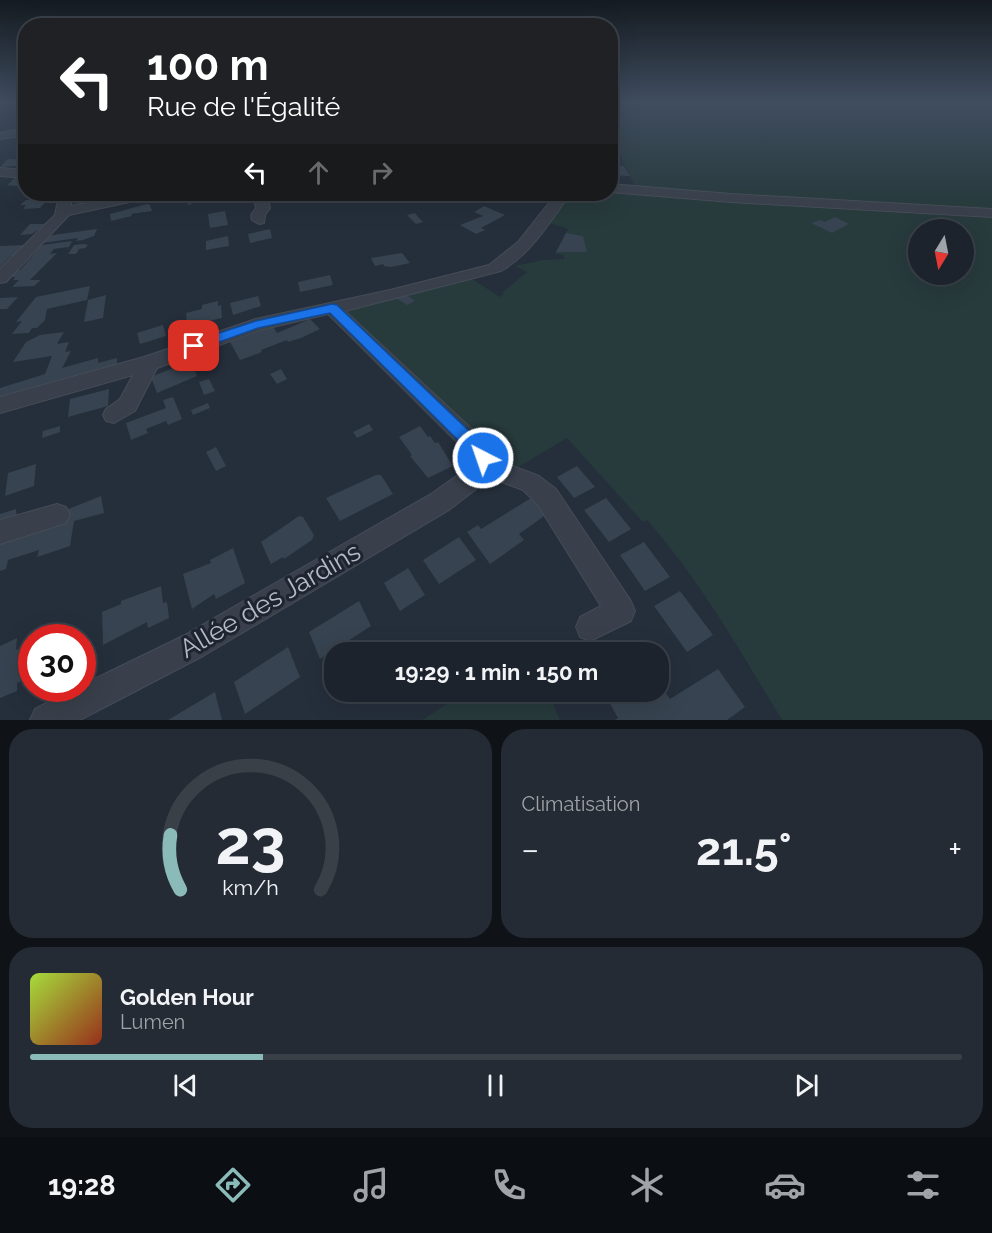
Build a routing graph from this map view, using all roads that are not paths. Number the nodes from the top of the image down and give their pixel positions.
1 (0, 172) edge
2 (18, 173) edge
3 (618, 189) edge
4 (65, 201) edge
5 (115, 201) edge
6 (262, 201) edge
7 (558, 201) edge
8 (64, 212) junction
9 (992, 213) edge
10 (259, 220) dead end
11 (0, 278) edge
12 (332, 308) junction
13 (149, 363) junction
14 (0, 405) edge
15 (114, 416) dead end
16 (484, 465) junction
17 (57, 515) dead end
18 (0, 532) edge
19 (590, 627) dead end
20 (46, 720) edge

1 - 2 street
3 - 9 street
4 - 8 street
5 - 8 street
6 - 10 street
7 - 12 street
8 - 11 street
12 - 13 street
12 - 16 street
13 - 14 street
13 - 15 street
16 - 19 street
16 - 20 street, Allée des Jardins
17 - 18 street

